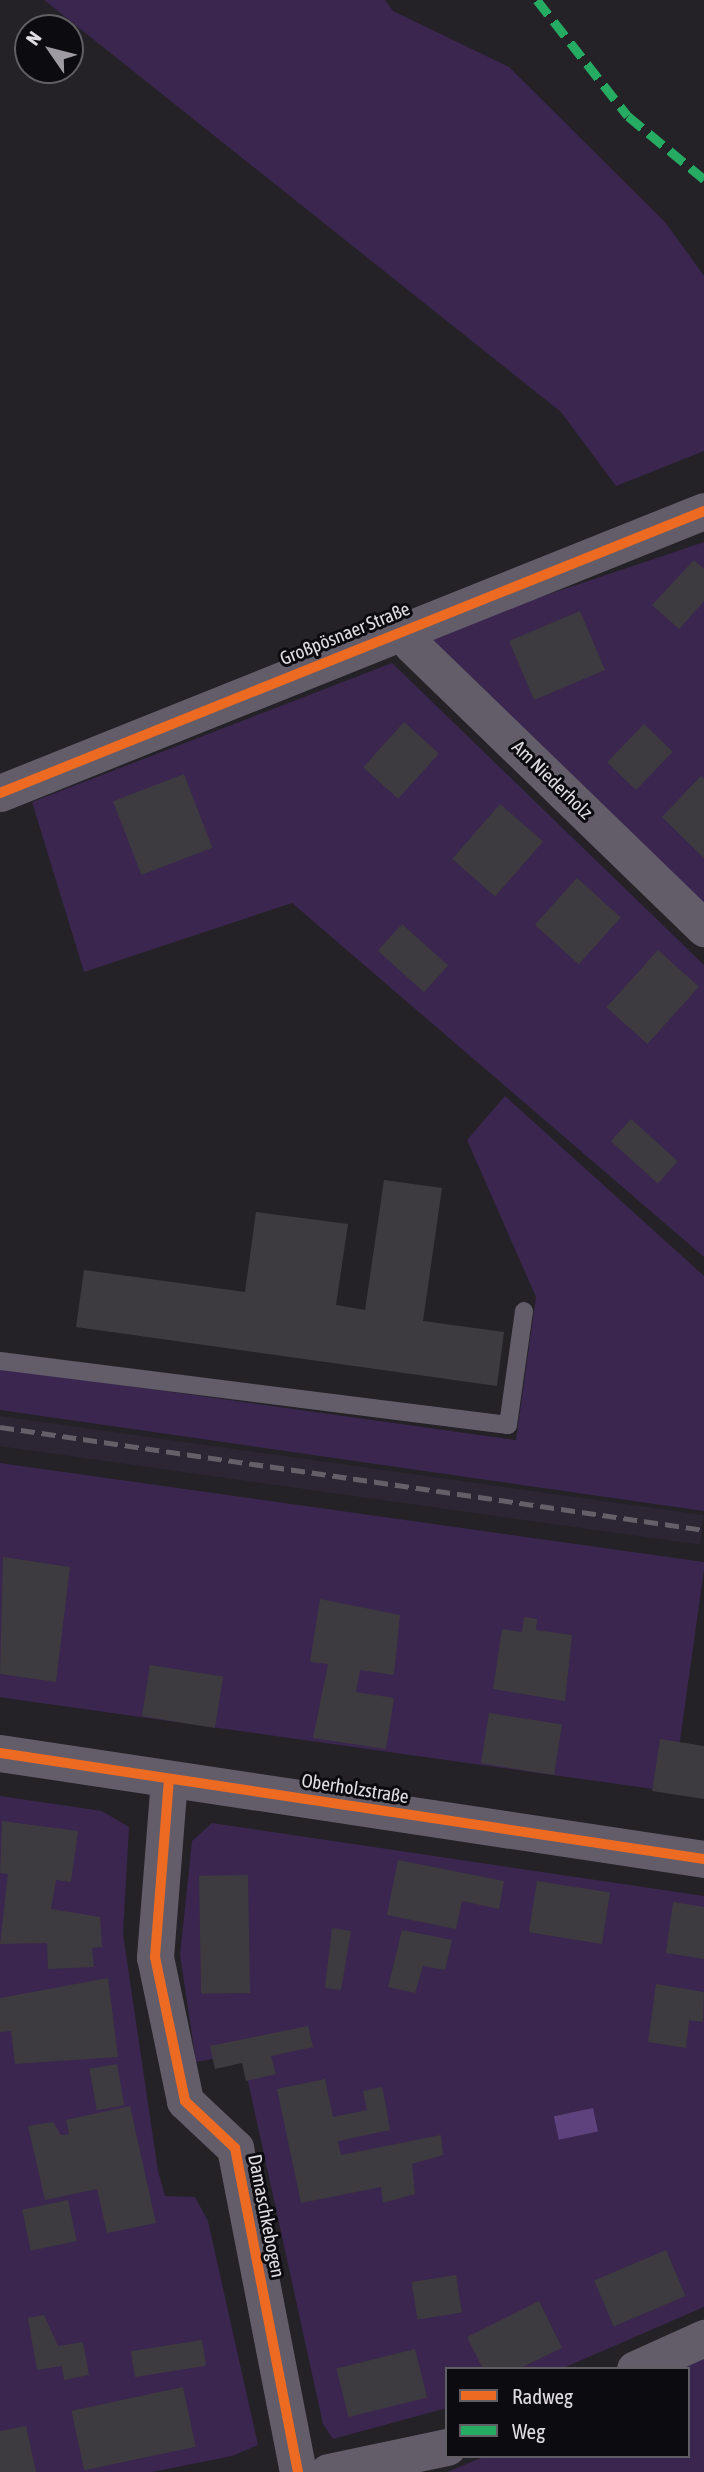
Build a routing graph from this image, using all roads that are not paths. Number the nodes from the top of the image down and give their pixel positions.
1 (704, 511) edge
2 (405, 629) junction
3 (0, 793) edge
4 (704, 928) edge
5 (524, 1311) dead end
6 (0, 1361) edge
7 (0, 1753) edge
8 (169, 1779) junction
9 (704, 1859) edge
10 (704, 2338) edge
11 (639, 2367) edge
12 (445, 2447) edge
13 (298, 2472) edge
14 (328, 2472) edge

1 - 2 street, Großpösnaer Straße
2 - 3 street, Großpösnaer Straße
2 - 4 street, Am Niederholz
5 - 6 lane
7 - 8 street, Oberholzstraße
8 - 9 street, Oberholzstraße
8 - 13 street, Damaschkebogen
10 - 11 street
12 - 14 street

